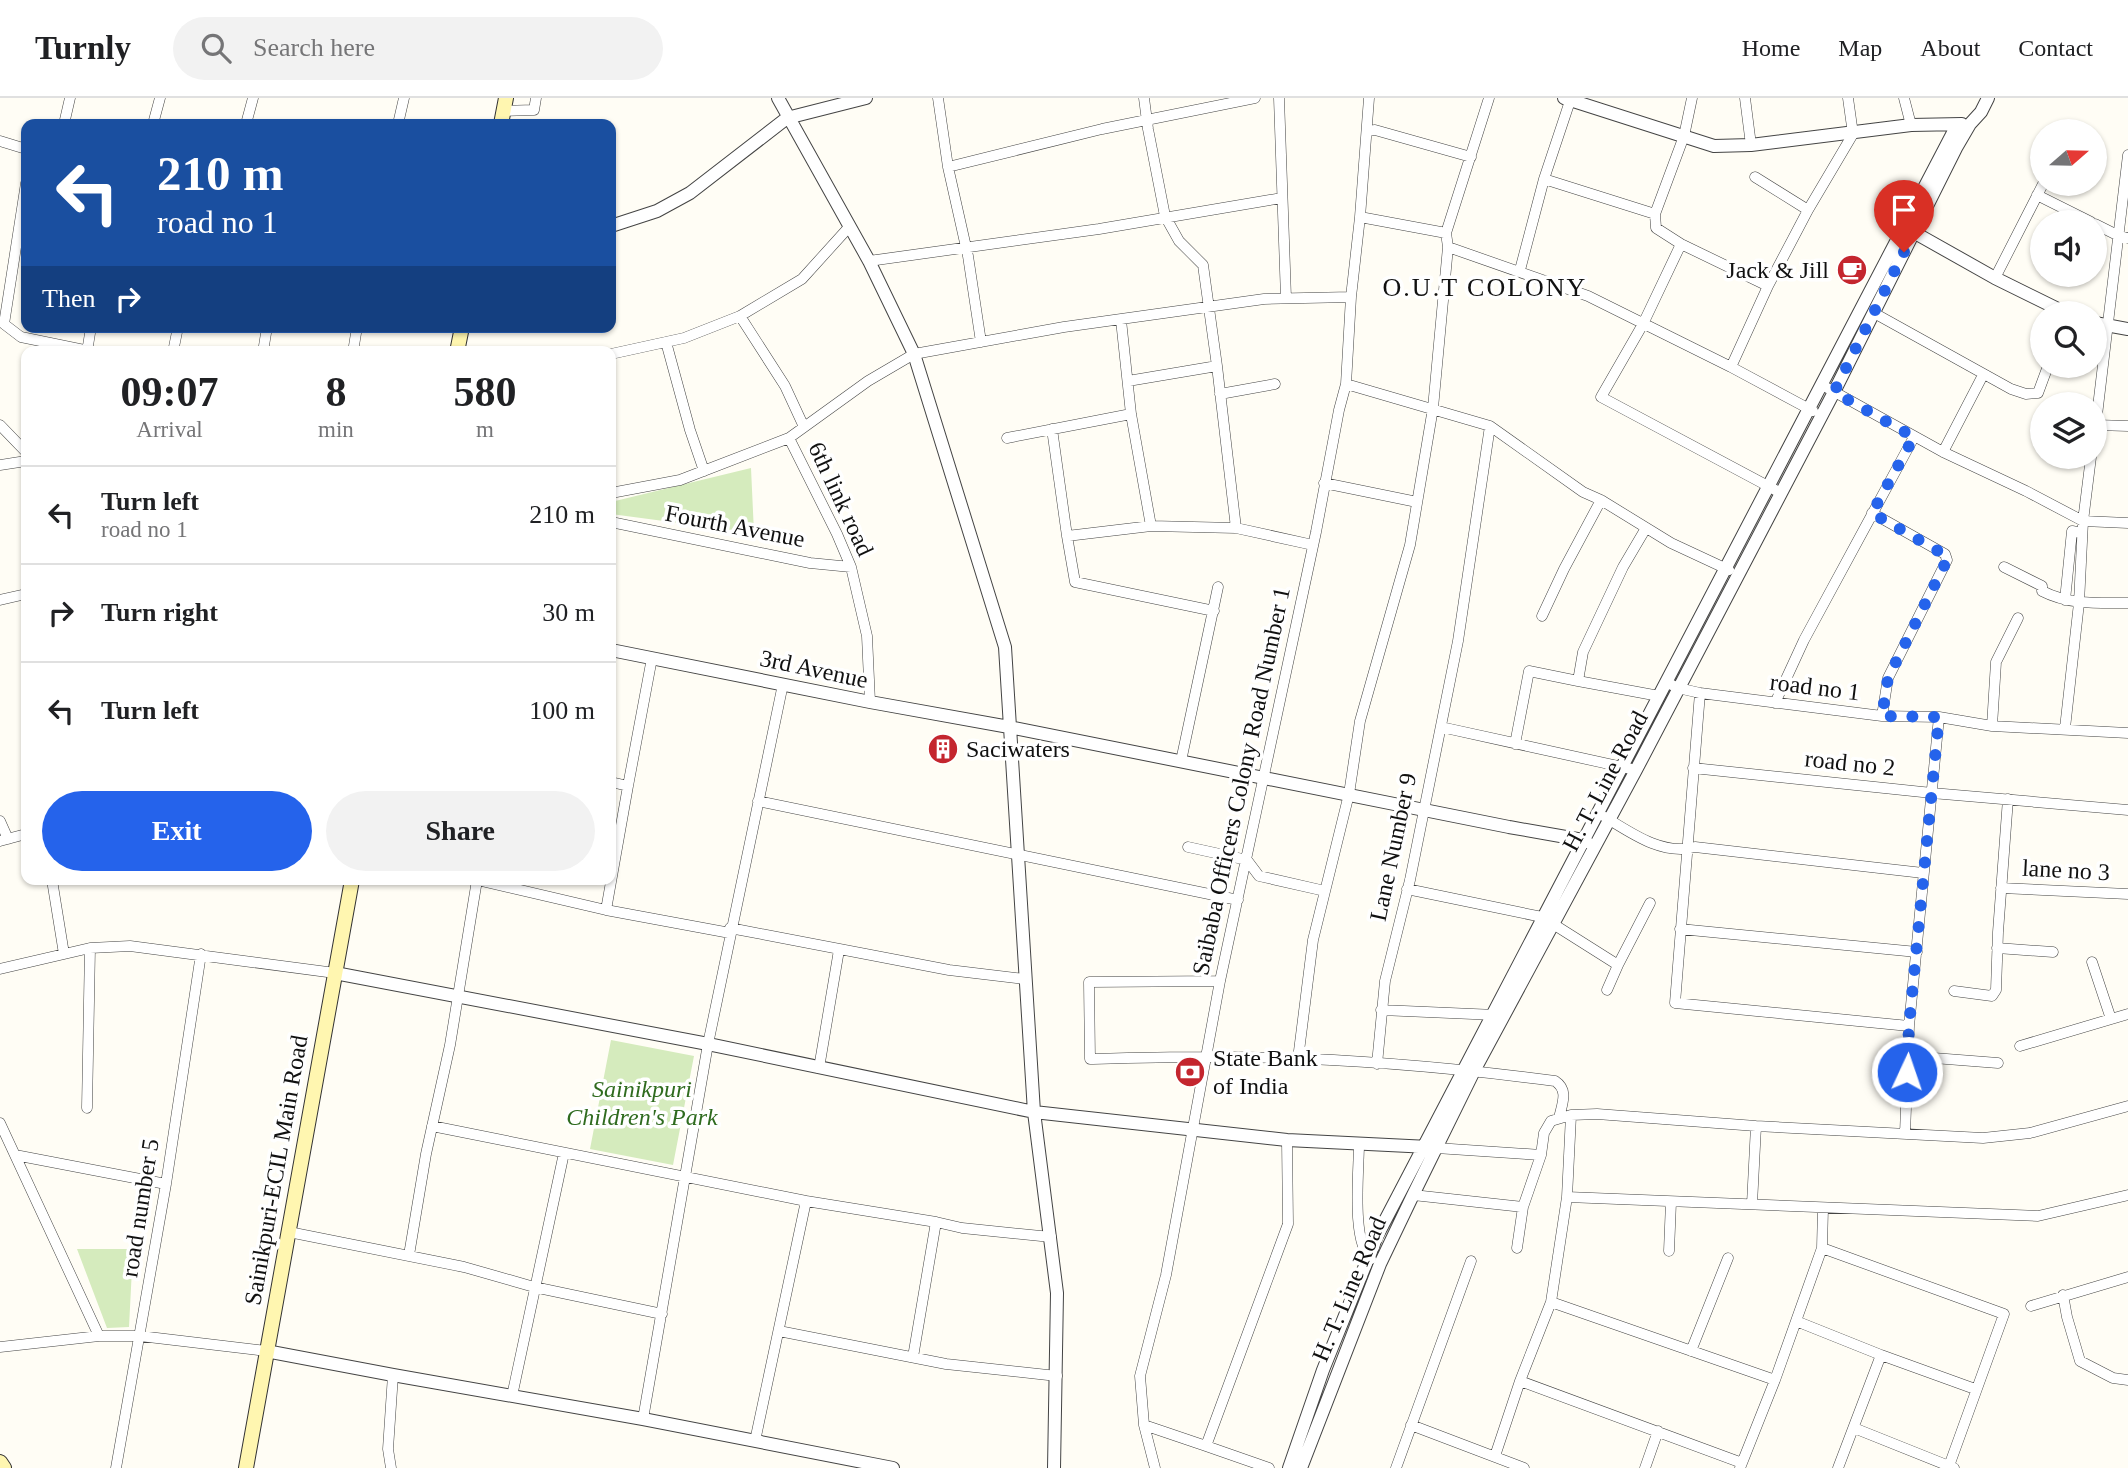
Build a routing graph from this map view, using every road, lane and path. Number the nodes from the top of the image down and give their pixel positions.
1 (70, 98) edge
2 (160, 98) edge
3 (253, 98) edge
4 (404, 98) edge
5 (536, 98) edge
6 (778, 98) edge
7 (866, 98) edge
8 (938, 98) edge
9 (1144, 98) edge
10 (1255, 98) edge
11 (1279, 98) edge
12 (1370, 98) edge
13 (1489, 98) edge
14 (1692, 98) edge
15 (1745, 98) edge
16 (1848, 98) edge
17 (1904, 98) edge
18 (1988, 98) edge
19 (1569, 99) edge
20 (503, 111) edge
21 (787, 118) junction
22 (65, 119) edge
23 (154, 119) edge
24 (247, 119) edge
25 (399, 119) edge
26 (1147, 121) junction
27 (1964, 124) junction
28 (1911, 125) junction
29 (1368, 131) junction
30 (1853, 134) junction
31 (1684, 136) junction
32 (0, 141) edge
33 (1751, 145) junction
34 (21, 147) edge
35 (2128, 155) edge
36 (1471, 157) junction
37 (948, 167) junction
38 (1755, 177) dead end
39 (1544, 179) junction
40 (2036, 196) edge
41 (2039, 196) edge
42 (1282, 198) junction
43 (1808, 210) junction
44 (2067, 210) edge
45 (1655, 214) junction
46 (21, 215) edge
47 (1165, 216) junction
48 (1360, 217) junction
49 (616, 224) edge
50 (849, 228) junction
51 (1909, 230) junction
52 (2107, 230) edge
53 (1446, 233) junction
54 (2123, 237) edge
55 (1681, 244) junction
56 (966, 247) junction
57 (1448, 247) junction
58 (869, 261) junction
59 (1520, 271) junction
60 (1995, 278) junction
61 (1768, 286) junction
62 (1351, 297) junction
63 (1286, 298) junction
64 (2042, 301) edge
65 (2107, 301) edge
66 (1209, 308) junction
67 (1874, 313) junction
68 (740, 316) junction
69 (1121, 320) junction
70 (1643, 324) junction
71 (2107, 325) edge
72 (2128, 329) edge
73 (666, 342) junction
74 (981, 342) junction
75 (65, 346) edge
76 (616, 353) edge
77 (914, 354) junction
78 (1217, 366) junction
79 (1731, 367) junction
80 (1983, 375) junction
81 (2044, 378) edge
82 (1128, 381) junction
83 (1275, 384) dead end
84 (1346, 384) junction
85 (1822, 385) junction
86 (1834, 392) junction
87 (1220, 394) junction
88 (1433, 408) junction
89 (1809, 409) junction
90 (1131, 414) junction
91 (1822, 415) junction
92 (0, 425) edge
93 (1490, 426) junction
94 (2128, 426) edge
95 (2107, 427) edge
96 (804, 428) junction
97 (1052, 429) junction
98 (1914, 437) junction
99 (789, 438) junction
100 (1007, 438) dead end
101 (21, 447) edge
102 (1943, 452) junction
103 (21, 462) edge
104 (0, 465) edge
105 (2090, 469) edge
106 (704, 471) junction
107 (1324, 483) junction
108 (1769, 486) junction
109 (616, 492) edge
110 (1781, 493) junction
111 (1601, 500) junction
112 (1417, 502) junction
113 (1872, 513) junction
114 (2083, 522) junction
115 (616, 523) edge
116 (2128, 523) edge
117 (1151, 526) junction
118 (1236, 528) junction
119 (1646, 528) junction
120 (2082, 533) junction
121 (1067, 536) junction
122 (1313, 545) junction
123 (851, 567) junction
124 (2004, 567) dead end
125 (1732, 571) junction
126 (1218, 587) dead end
127 (21, 595) edge
128 (0, 600) edge
129 (2065, 600) junction
130 (2079, 603) junction
131 (2128, 603) edge
132 (1214, 611) junction
133 (1542, 616) dead end
134 (2018, 618) dead end
135 (616, 651) edge
136 (652, 658) junction
137 (1578, 681) junction
138 (783, 684) junction
139 (1672, 685) junction
140 (1700, 694) junction
141 (1659, 696) junction
142 (870, 702) junction
143 (1775, 703) junction
144 (1882, 716) junction
145 (1939, 717) junction
146 (1992, 726) junction
147 (1009, 727) junction
148 (1441, 727) junction
149 (2065, 728) junction
150 (2128, 733) edge
151 (1515, 744) junction
152 (1181, 761) junction
153 (1621, 766) junction
154 (1693, 768) junction
155 (1636, 770) junction
156 (1265, 777) junction
157 (616, 783) edge
158 (628, 786) junction
159 (1932, 793) junction
160 (1349, 794) junction
161 (2008, 799) junction
162 (758, 801) junction
163 (1424, 810) junction
164 (2128, 810) edge
165 (1603, 816) junction
166 (0, 821) edge
167 (21, 835) edge
168 (4, 840) edge
169 (1588, 843) junction
170 (1188, 846) dead end
171 (1686, 850) junction
172 (616, 854) edge
173 (1017, 854) junction
174 (1247, 860) junction
175 (1923, 873) junction
176 (53, 885) edge
177 (351, 885) edge
178 (476, 885) edge
179 (498, 885) edge
180 (610, 885) edge
181 (2001, 888) junction
182 (1407, 889) junction
183 (1325, 891) junction
184 (2128, 894) edge
185 (1238, 900) junction
186 (1650, 903) dead end
187 (606, 910) junction
188 (1547, 920) junction
189 (1679, 929) junction
190 (730, 930) junction
191 (90, 948) junction
192 (1997, 948) junction
193 (839, 950) junction
194 (1917, 952) junction
195 (2053, 952) dead end
196 (64, 954) junction
197 (201, 954) junction
198 (2092, 962) dead end
199 (1618, 965) junction
200 (0, 969) edge
201 (335, 972) junction
202 (1025, 979) junction
203 (1220, 981) junction
204 (1606, 990) dead end
205 (1954, 991) dead end
206 (458, 995) junction
207 (1381, 1010) junction
208 (2128, 1014) edge
209 (1498, 1015) junction
210 (2111, 1019) junction
211 (1909, 1026) junction
212 (708, 1044) junction
213 (2020, 1046) dead end
214 (1205, 1056) junction
215 (1908, 1056) junction
216 (1298, 1059) junction
217 (1998, 1063) dead end
218 (1377, 1064) junction
219 (819, 1068) junction
220 (1468, 1070) junction
221 (2128, 1105) edge
222 (87, 1108) dead end
223 (1034, 1112) junction
224 (1571, 1115) junction
225 (1559, 1118) junction
226 (0, 1123) edge
227 (432, 1126) junction
228 (1756, 1126) junction
229 (1192, 1129) junction
230 (1905, 1134) junction
231 (1287, 1140) junction
232 (1359, 1144) junction
233 (1430, 1147) junction
234 (564, 1153) junction
235 (15, 1155) junction
236 (1541, 1155) junction
237 (686, 1176) junction
238 (166, 1184) junction
239 (1413, 1195) junction
240 (2128, 1195) edge
241 (1567, 1197) junction
242 (806, 1201) junction
243 (1671, 1202) junction
244 (1752, 1204) junction
245 (1523, 1207) junction
246 (1823, 1208) junction
247 (936, 1222) junction
248 (289, 1232) junction
249 (1051, 1237) junction
250 (1517, 1248) dead end
251 (1822, 1248) junction
252 (1669, 1251) dead end
253 (409, 1255) junction
254 (1368, 1257) junction
255 (1728, 1258) dead end
256 (1471, 1261) dead end
257 (1380, 1264) junction
258 (2128, 1277) edge
259 (534, 1287) junction
260 (2063, 1295) junction
261 (1551, 1302) junction
262 (2031, 1307) dead end
263 (662, 1314) junction
264 (1796, 1321) junction
265 (779, 1331) junction
266 (99, 1336) junction
267 (140, 1336) junction
268 (0, 1347) edge
269 (266, 1351) junction
270 (1691, 1351) junction
271 (1881, 1355) junction
272 (913, 1357) junction
273 (393, 1375) junction
274 (1057, 1376) junction
275 (1775, 1380) junction
276 (2128, 1380) edge
277 (1520, 1381) junction
278 (1975, 1389) junction
279 (512, 1396) junction
280 (643, 1419) junction
281 (1144, 1425) junction
282 (1411, 1425) junction
283 (1854, 1428) junction
284 (1658, 1432) junction
285 (755, 1441) junction
286 (1206, 1446) junction
287 (1495, 1456) junction
288 (0, 1462) edge
289 (861, 1465) edge
290 (1741, 1466) edge
291 (1952, 1467) edge
292 (4, 1468) edge
293 (116, 1468) edge
294 (246, 1468) edge
295 (391, 1468) edge
296 (893, 1468) edge
297 (1054, 1468) edge
298 (1155, 1468) edge
299 (1269, 1468) edge
300 (1289, 1468) edge
301 (1301, 1468) edge
302 (1396, 1468) edge
303 (1524, 1468) edge
304 (1645, 1468) edge
305 (1838, 1468) edge

1 - 22 street
2 - 23 street
3 - 24 street
4 - 25 street
5 - 20 street
6 - 21 street
7 - 21 street
8 - 37 street
9 - 26 street
10 - 26 street
11 - 42 street
12 - 29 street, Saibaba Officers Colony Road Number 1
13 - 36 street
14 - 31 street
15 - 33 street
16 - 30 street
17 - 28 street
18 - 27 street, H. T. Line Road
19 - 31 street
19 - 39 street
21 - 49 street
21 - 50 street
26 - 37 street
26 - 47 street
27 - 28 street
27 - 51 street, H. T. Line Road
28 - 30 street
29 - 36 street
29 - 48 street, Saibaba Officers Colony Road Number 1
30 - 33 street
30 - 43 street
31 - 33 street
31 - 45 street
32 - 34 street
35 - 54 street
36 - 53 street
37 - 56 street
38 - 43 street
39 - 45 street
39 - 59 street
40 - 60 street
41 - 44 street
42 - 47 street
42 - 63 street
43 - 61 street
45 - 55 street
46 - 75 street
47 - 56 street
47 - 66 street
48 - 53 street
48 - 62 street, Saibaba Officers Colony Road Number 1
50 - 58 street
50 - 68 street
51 - 60 street
51 - 67 street, H. T. Line Road
51 - 85 street, H. T. Line Road
52 - 54 street
53 - 57 street
54 - 65 street
55 - 61 street
55 - 70 street
56 - 58 street
56 - 74 street
57 - 59 street
57 - 88 street
58 - 77 street
59 - 70 street
60 - 64 street
61 - 79 street
62 - 63 street
62 - 84 street, Saibaba Officers Colony Road Number 1
63 - 66 street
66 - 69 street
66 - 78 street
67 - 80 street
67 - 86 street, H. T. Line Road
68 - 73 street
68 - 96 street
69 - 74 street
69 - 82 street
70 - 79 street
70 - 108 street
71 - 72 street
73 - 76 street
73 - 106 street
74 - 77 street
77 - 96 street
77 - 147 street
78 - 82 street
78 - 87 street
79 - 89 street
80 - 81 street
80 - 102 street
82 - 90 street
83 - 87 street
84 - 88 street
84 - 107 street, Saibaba Officers Colony Road Number 1
85 - 86 street
85 - 89 street, H. T. Line Road
86 - 91 street, H. T. Line Road
86 - 98 street
87 - 118 street
88 - 93 street
88 - 112 street
89 - 91 street
89 - 108 street, H. T. Line Road
90 - 97 street
90 - 117 street
91 - 110 street, H. T. Line Road
92 - 101 street
93 - 111 street
93 - 148 street, Lane Number 9
94 - 95 street
96 - 99 street
97 - 100 street
97 - 121 street
98 - 102 street
98 - 113 street
99 - 106 street
99 - 123 street, 6th link road
102 - 114 street
103 - 104 street
105 - 114 street
106 - 109 street
107 - 112 street
107 - 122 street, Saibaba Officers Colony Road Number 1
108 - 110 street
108 - 125 street, H. T. Line Road
110 - 125 street, H. T. Line Road
111 - 119 street
111 - 133 street
112 - 160 street
113 - 143 street
113 - 144 street
114 - 116 street
114 - 120 street
115 - 123 street, Fourth Avenue
117 - 118 street
117 - 121 street
118 - 122 street
119 - 125 street
119 - 137 street
120 - 129 street
120 - 130 street
121 - 132 street
122 - 156 street, Saibaba Officers Colony Road Number 1
123 - 142 street, 6th link road
124 - 129 street
125 - 139 street, H. T. Line Road
126 - 132 street
127 - 128 street
129 - 130 street
130 - 131 street
130 - 149 street
132 - 152 street
134 - 146 street
135 - 136 street, 3rd Avenue
136 - 138 street, 3rd Avenue
136 - 158 street
137 - 141 street
137 - 151 street
138 - 142 street, 3rd Avenue
138 - 162 street
139 - 140 street, road no 1
139 - 141 street, H. T. Line Road
139 - 155 street, H. T. Line Road
140 - 143 street, road no 1
140 - 154 street
141 - 153 street, H. T. Line Road
142 - 147 street, 3rd Avenue
143 - 144 street, road no 1
144 - 145 street, road no 1
145 - 146 street, road no 1
145 - 159 street
146 - 149 street, road no 1
147 - 152 street, 3rd Avenue
147 - 173 street
148 - 151 street
148 - 163 street, Lane Number 9
149 - 150 street, road no 1
151 - 153 street
152 - 156 street, 3rd Avenue
153 - 155 street
153 - 165 street, H. T. Line Road
154 - 159 street, road no 2
154 - 171 street
155 - 165 street, H. T. Line Road
156 - 160 street, 3rd Avenue
156 - 174 street, Saibaba Officers Colony Road Number 1
157 - 158 street
158 - 172 street
159 - 161 street, road no 2
159 - 175 street
160 - 163 street, 3rd Avenue
160 - 183 street
161 - 164 street, road no 2
161 - 181 street
162 - 173 street
162 - 190 street
163 - 169 street, 3rd Avenue
163 - 182 street, Lane Number 9
165 - 169 street, H. T. Line Road
165 - 171 street
166 - 168 street
167 - 168 street
169 - 188 street, H. T. Line Road
170 - 174 street
171 - 175 street
171 - 189 street
173 - 185 street
173 - 202 street
174 - 183 street
174 - 185 street, Saibaba Officers Colony Road Number 1
175 - 194 street
176 - 196 street
177 - 201 main road, Sainikpuri-ECIL Main Road
178 - 206 street
179 - 187 street
180 - 187 street
181 - 184 street, lane no 3
181 - 192 street
182 - 188 street
182 - 207 street, Lane Number 9
183 - 216 street
185 - 203 street, Saibaba Officers Colony Road Number 1
186 - 199 street
187 - 190 street
188 - 199 street
188 - 209 street, H. T. Line Road
189 - 194 street
189 - 211 street
190 - 193 street
190 - 212 street
191 - 196 street
191 - 197 street
191 - 222 street
192 - 195 street
192 - 205 street
193 - 202 street
193 - 219 street
194 - 211 street
196 - 200 street
197 - 201 street
197 - 238 street, road number 5
198 - 210 street
199 - 204 street
201 - 206 street
201 - 248 main road, Sainikpuri-ECIL Main Road
202 - 223 street
203 - 214 street, Saibaba Officers Colony Road Number 1
203 - 214 street
206 - 212 street
206 - 227 street
207 - 209 street
207 - 218 street, Lane Number 9
208 - 210 street
209 - 220 street, H. T. Line Road
210 - 213 street
211 - 215 street
212 - 219 street
212 - 237 street
214 - 216 street
214 - 229 street, Saibaba Officers Colony Road Number 1
215 - 217 street
215 - 230 street
216 - 218 street
218 - 220 street
219 - 223 street
220 - 225 street
220 - 233 street, H. T. Line Road
221 - 230 street
223 - 229 street
223 - 249 street
224 - 225 street
224 - 228 street
224 - 241 street
225 - 236 street
226 - 235 street
227 - 234 street
227 - 253 street
228 - 230 street
228 - 244 street
229 - 231 street
229 - 281 street, Saibaba Officers Colony Road Number 1
231 - 232 street
231 - 286 street
232 - 233 street
232 - 254 street
233 - 236 street
233 - 239 street, H. T. Line Road
233 - 254 street, H. T. Line Road
234 - 237 street
234 - 259 street
235 - 238 street
235 - 266 street
236 - 245 street
237 - 242 street
237 - 263 street
238 - 267 street, road number 5
239 - 245 street
239 - 257 street, H. T. Line Road
240 - 246 street
241 - 243 street
241 - 261 street
242 - 247 street
242 - 265 street
243 - 244 street
243 - 252 street
244 - 246 street
245 - 250 street
246 - 251 street
247 - 249 street
247 - 272 street
248 - 253 street
248 - 269 main road, Sainikpuri-ECIL Main Road
249 - 274 street
251 - 264 street
251 - 278 street
253 - 259 street
254 - 257 street
254 - 300 street, H. T. Line Road
255 - 270 street
256 - 282 street
257 - 301 street, H. T. Line Road
258 - 260 street
259 - 263 street
259 - 279 street
260 - 262 street
260 - 276 street
261 - 270 street
261 - 277 street
263 - 280 street
264 - 271 street
264 - 275 street
265 - 272 street
265 - 285 street
266 - 267 street
266 - 268 street
267 - 269 street
267 - 293 street, road number 5
269 - 273 street
269 - 294 main road, Sainikpuri-ECIL Main Road
270 - 275 street
271 - 278 street
271 - 283 street
272 - 274 street
273 - 279 street
273 - 295 street
274 - 297 street
275 - 290 street
277 - 284 street
277 - 287 street
278 - 291 street
279 - 280 street
280 - 285 street
281 - 286 street
281 - 298 street, Saibaba Officers Colony Road Number 1
282 - 287 street
282 - 302 street
283 - 291 street
283 - 305 street
284 - 290 street
284 - 304 street
285 - 289 street
286 - 299 street
287 - 303 street
288 - 292 main road
289 - 296 street

